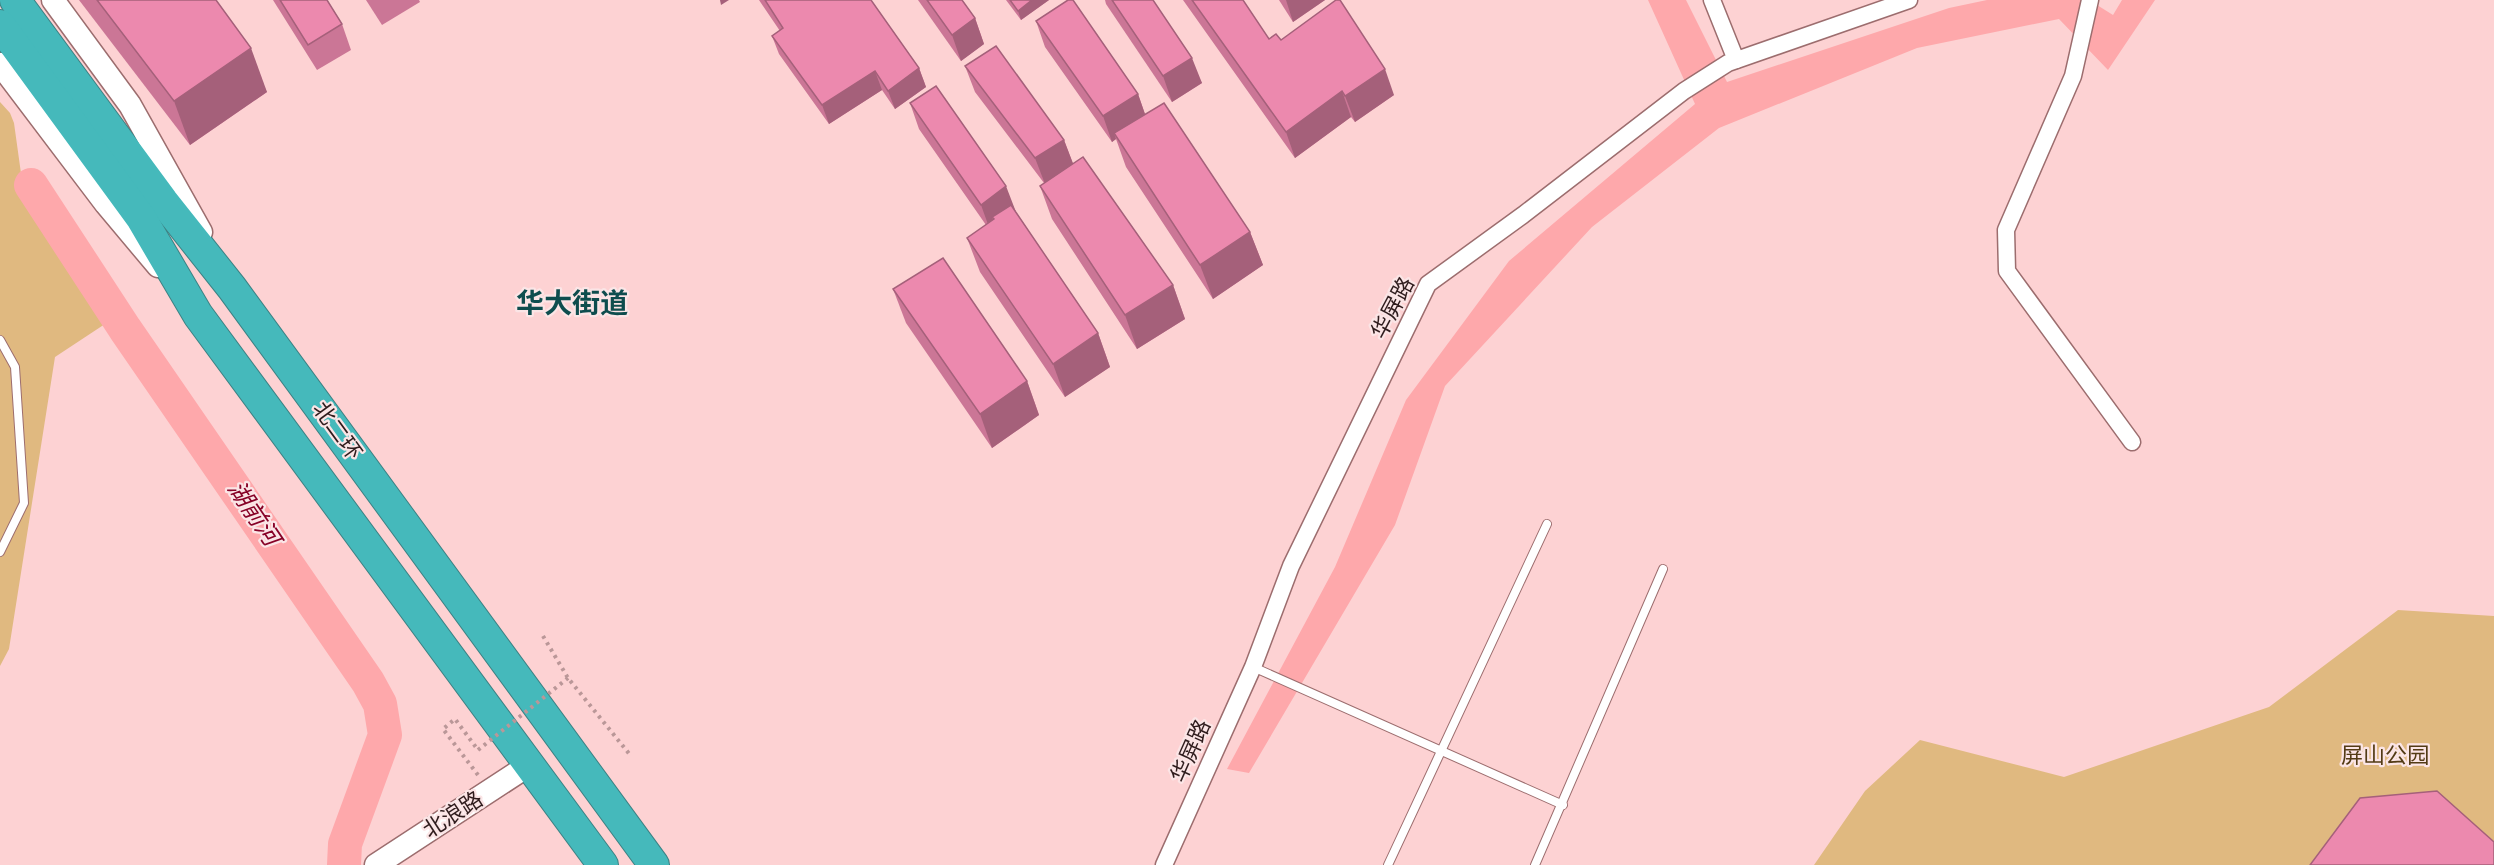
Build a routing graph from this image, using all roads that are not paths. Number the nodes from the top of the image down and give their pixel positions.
1 (15, 0) edge
2 (53, 0) edge
3 (1712, 0) edge
4 (1909, 0) edge
5 (2090, 0) edge
6 (0, 25) edge
7 (1732, 62) junction
8 (0, 64) edge
9 (152, 209) junction
10 (232, 288) junction
11 (198, 315) junction
12 (0, 340) edge
13 (2132, 442) dead end
14 (1547, 525) dead end
15 (0, 552) edge
16 (1663, 569) dead end
17 (1253, 668) junction
18 (1441, 752) junction
19 (529, 765) junction
20 (1563, 805) junction
21 (376, 865) edge
22 (603, 865) edge
23 (654, 865) edge
24 (1164, 865) edge
25 (1388, 865) edge
26 (1534, 865) edge

1 - 9 highway, 北二环
2 - 10 main road
3 - 7 street
4 - 7 street, 华屏路
5 - 13 street
6 - 9 highway, 北二环
7 - 17 street, 华屏路
8 - 11 main road
9 - 10 highway, 北二环
9 - 11 highway, 北二环
10 - 23 highway, 北二环
11 - 19 highway, 北二环
12 - 15 lane
14 - 18 lane
16 - 20 lane
17 - 18 lane
17 - 24 street, 华屏路
18 - 20 lane
18 - 25 lane
19 - 21 main road, 北浪路
19 - 22 highway, 北二环
20 - 26 lane

